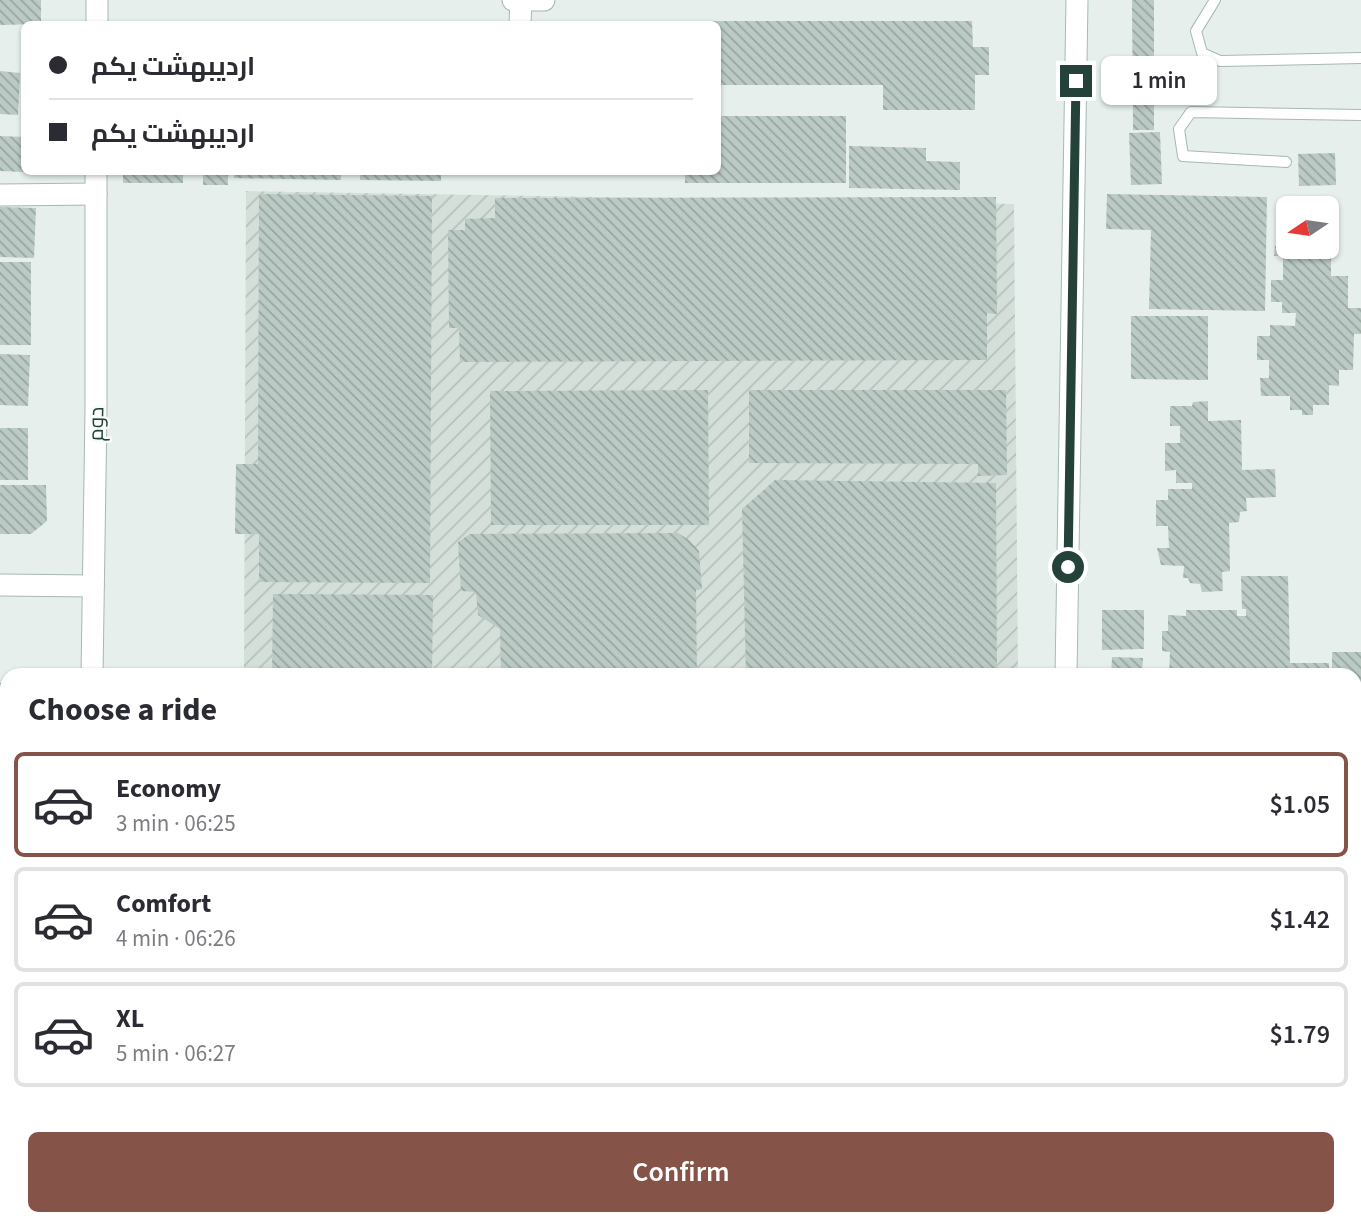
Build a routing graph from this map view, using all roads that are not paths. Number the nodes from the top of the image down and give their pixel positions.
1 (97, 0) edge
2 (513, 0) edge
3 (521, 0) edge
4 (544, 0) edge
5 (1077, 0) edge
6 (1215, 0) edge
7 (97, 21) edge
8 (520, 21) edge
9 (1361, 58) edge
10 (1361, 115) edge
11 (1286, 162) dead end
12 (96, 175) edge
13 (96, 194) junction
14 (0, 195) edge
15 (0, 585) edge
16 (93, 586) junction
17 (92, 668) edge
18 (1066, 668) edge

1 - 7 street
2 - 3 street
3 - 4 street
3 - 8 street
5 - 18 street
6 - 9 lane
10 - 11 lane
12 - 13 street, دوم
13 - 14 street
13 - 16 street, دوم
15 - 16 street
16 - 17 street, دوم

